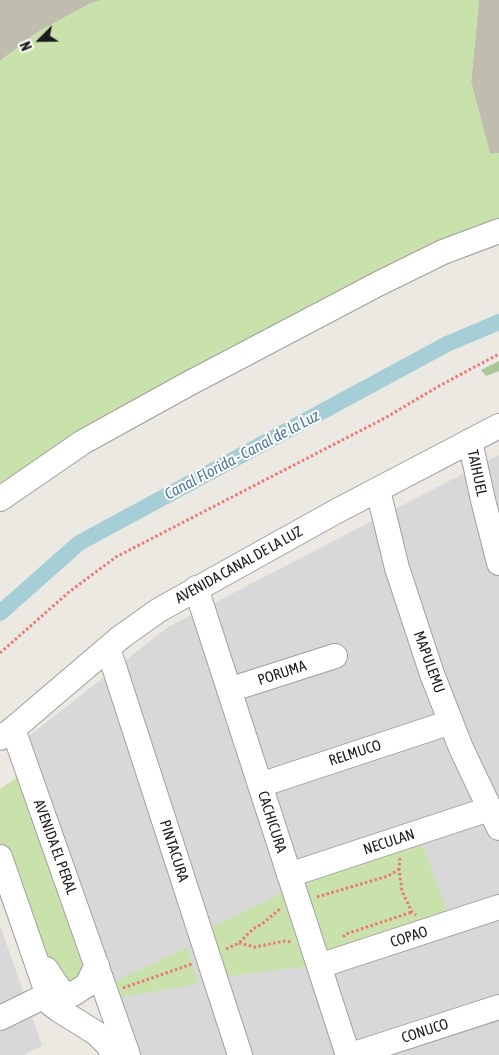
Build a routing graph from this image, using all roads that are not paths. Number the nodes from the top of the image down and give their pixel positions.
1 (499, 231) edge
2 (499, 426) edge
3 (470, 441) junction
4 (378, 490) junction
5 (0, 499) edge
6 (499, 563) edge
7 (196, 588) junction
8 (108, 648) junction
9 (334, 656) dead end
10 (229, 690) junction
11 (450, 722) junction
12 (6, 733) edge
13 (260, 785) junction
14 (494, 818) edge
15 (0, 857) edge
16 (289, 875) junction
17 (499, 907) edge
18 (35, 960) junction
19 (98, 965) junction
20 (319, 966) junction
21 (47, 995) junction
22 (499, 1007) edge
23 (0, 1018) edge
24 (113, 1055) edge
25 (128, 1055) edge
26 (240, 1055) edge
27 (348, 1055) edge
28 (351, 1055) edge

1 - 5 street
2 - 3 street, AVENIDA CANAL DE LA LUZ
3 - 4 street, AVENIDA CANAL DE LA LUZ
3 - 6 street, TAIHUEL
4 - 7 street, AVENIDA CANAL DE LA LUZ
4 - 11 street, MAPULEMU
7 - 8 street, AVENIDA CANAL DE LA LUZ
7 - 10 street, CACHICURA
8 - 12 street, AVENIDA CANAL DE LA LUZ
8 - 26 street, PINTACURA
9 - 10 street, PORUMA
10 - 13 street, CACHICURA
11 - 13 street, RELMUCO
11 - 14 street, MAPULEMU
12 - 19 street, AVENIDA EL PERAL
13 - 16 street, CACHICURA
14 - 16 street, NECULAN
15 - 18 street
16 - 20 street, CACHICURA
17 - 20 street, COPAO
18 - 19 street
18 - 21 street
19 - 25 street, AVENIDA EL PERAL
20 - 27 street, CACHICURA
21 - 23 street
21 - 24 street
22 - 28 street, CONUCO

